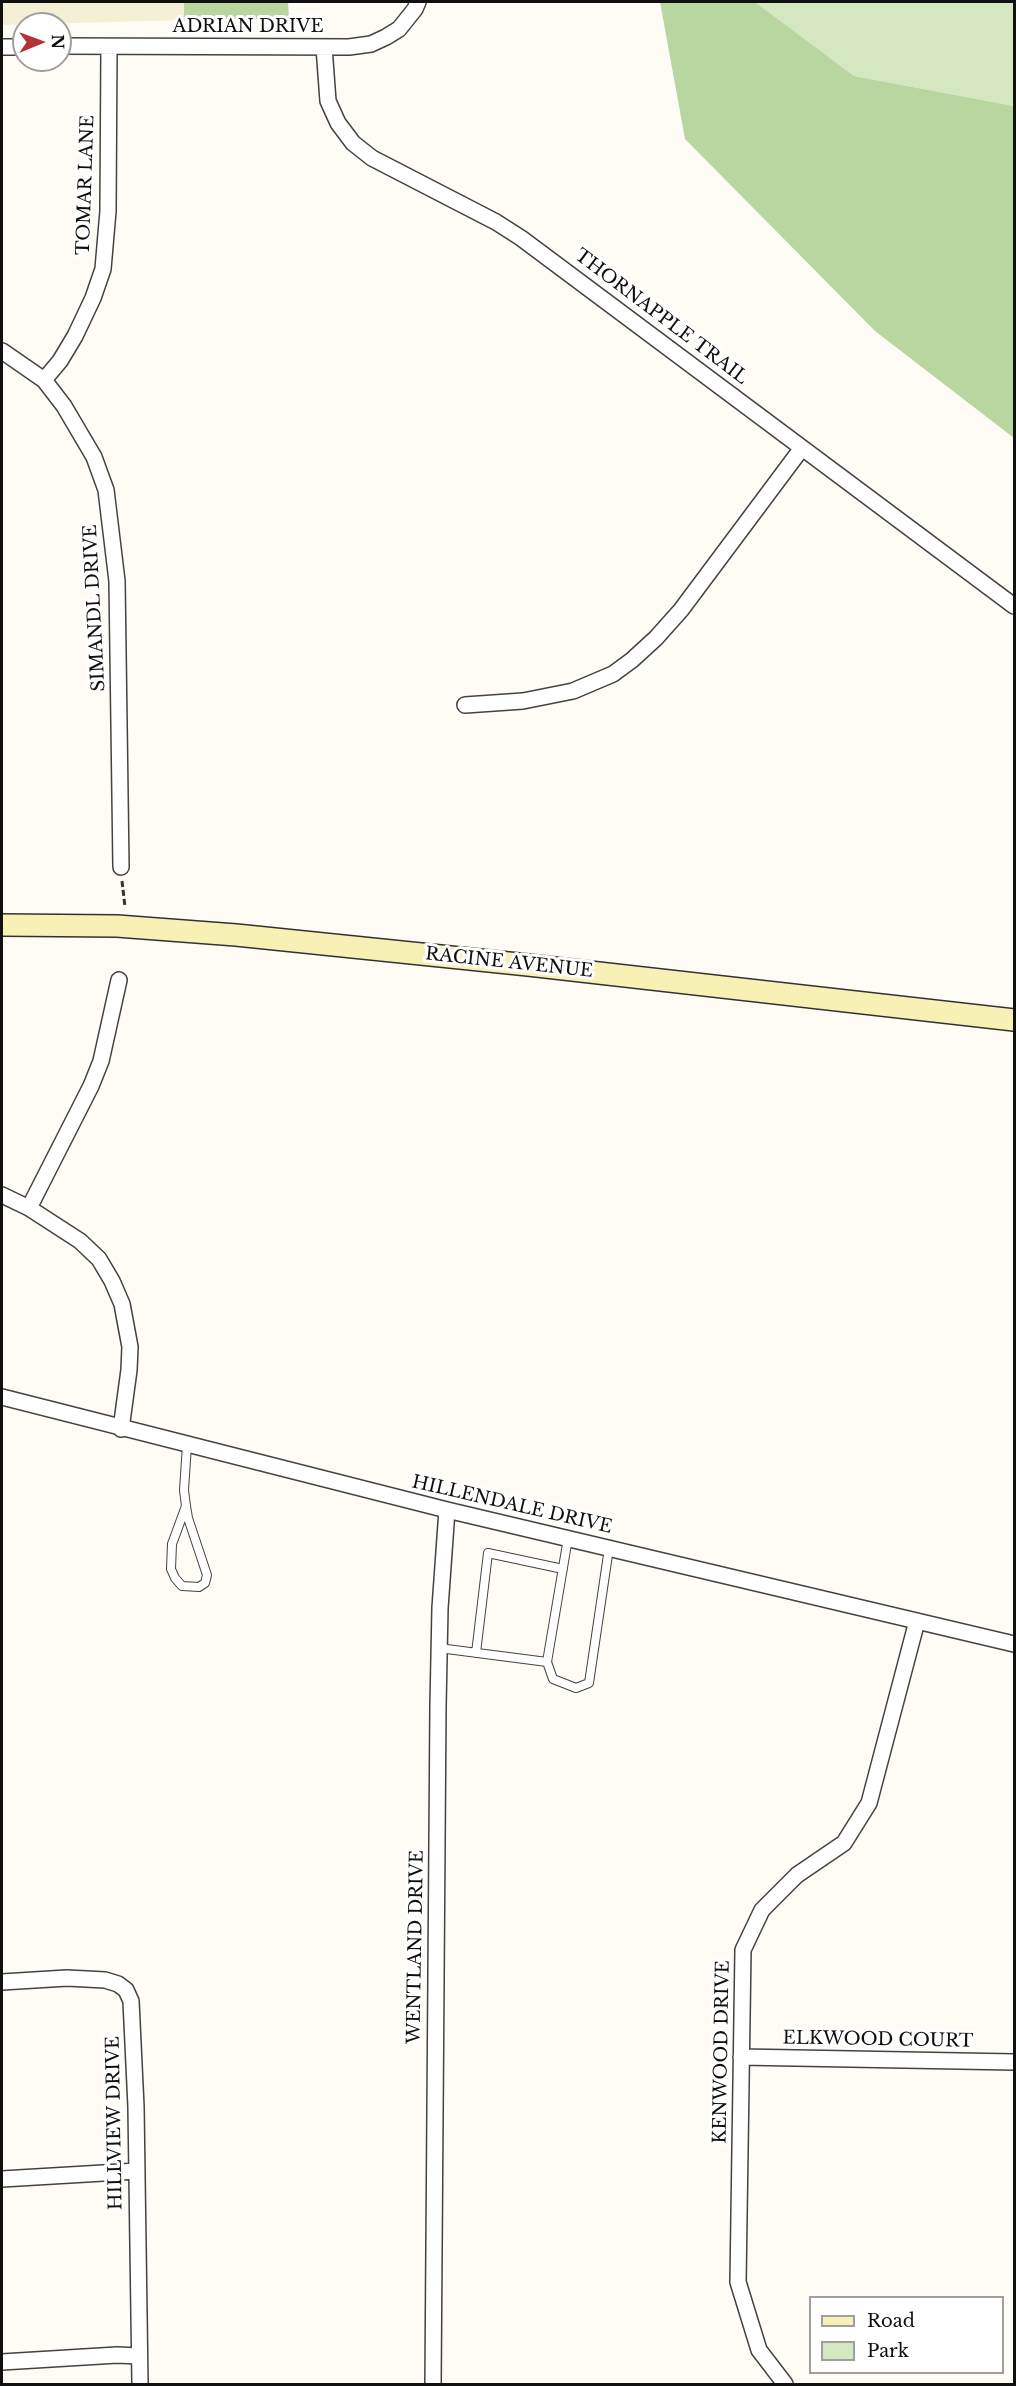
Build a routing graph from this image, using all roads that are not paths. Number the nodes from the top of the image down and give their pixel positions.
1 (418, 2) edge
2 (72, 46) edge
3 (109, 47) junction
4 (324, 47) junction
5 (2, 351) edge
6 (44, 380) junction
7 (802, 448) junction
8 (1014, 606) edge
9 (465, 705) dead end
10 (121, 867) road end
11 (2, 925) edge
12 (119, 980) dead end
13 (1014, 1020) edge
14 (2, 1195) edge
15 (30, 1208) junction
16 (2, 1397) edge
17 (121, 1429) junction
18 (186, 1445) junction
19 (186, 1506) junction
20 (447, 1510) junction
21 (568, 1538) junction
22 (609, 1548) junction
23 (563, 1569) junction
24 (917, 1622) junction
25 (1014, 1644) edge
26 (439, 1648) junction
27 (476, 1653) junction
28 (547, 1662) junction
29 (2, 1982) edge
30 (741, 2057) junction
31 (1014, 2062) edge
32 (136, 2171) junction
33 (2, 2180) edge
34 (140, 2355) junction
35 (2, 2362) edge
36 (140, 2385) edge
37 (433, 2385) edge
38 (785, 2385) edge

1 - 4 street, ADRIAN DRIVE
2 - 3 street, ADRIAN DRIVE
3 - 4 street, ADRIAN DRIVE
3 - 6 street, TOMAR LANE
4 - 7 street, THORNAPPLE TRAIL
5 - 6 street, SIMANDL DRIVE
6 - 10 street, SIMANDL DRIVE
7 - 8 street, THORNAPPLE TRAIL
7 - 9 street
11 - 13 main road, RACINE AVENUE
12 - 15 street
14 - 15 street
15 - 17 street
16 - 17 street, HILLENDALE DRIVE
17 - 18 street, HILLENDALE DRIVE
18 - 19 lane
18 - 20 street, HILLENDALE DRIVE
19 - 19 lane
20 - 21 street, HILLENDALE DRIVE
20 - 26 street, WENTLAND DRIVE
21 - 22 street, HILLENDALE DRIVE
21 - 23 lane
22 - 24 street, HILLENDALE DRIVE
22 - 28 lane
23 - 27 lane
23 - 28 lane
24 - 25 street, HILLENDALE DRIVE
24 - 30 street, KENWOOD DRIVE
26 - 27 lane
26 - 37 street, WENTLAND DRIVE
27 - 28 lane
29 - 32 street, HILLVIEW DRIVE
30 - 31 street, ELKWOOD COURT
30 - 38 street, KENWOOD DRIVE
32 - 33 street
32 - 34 street, HILLVIEW DRIVE
34 - 35 street
34 - 36 street, HILLVIEW DRIVE

